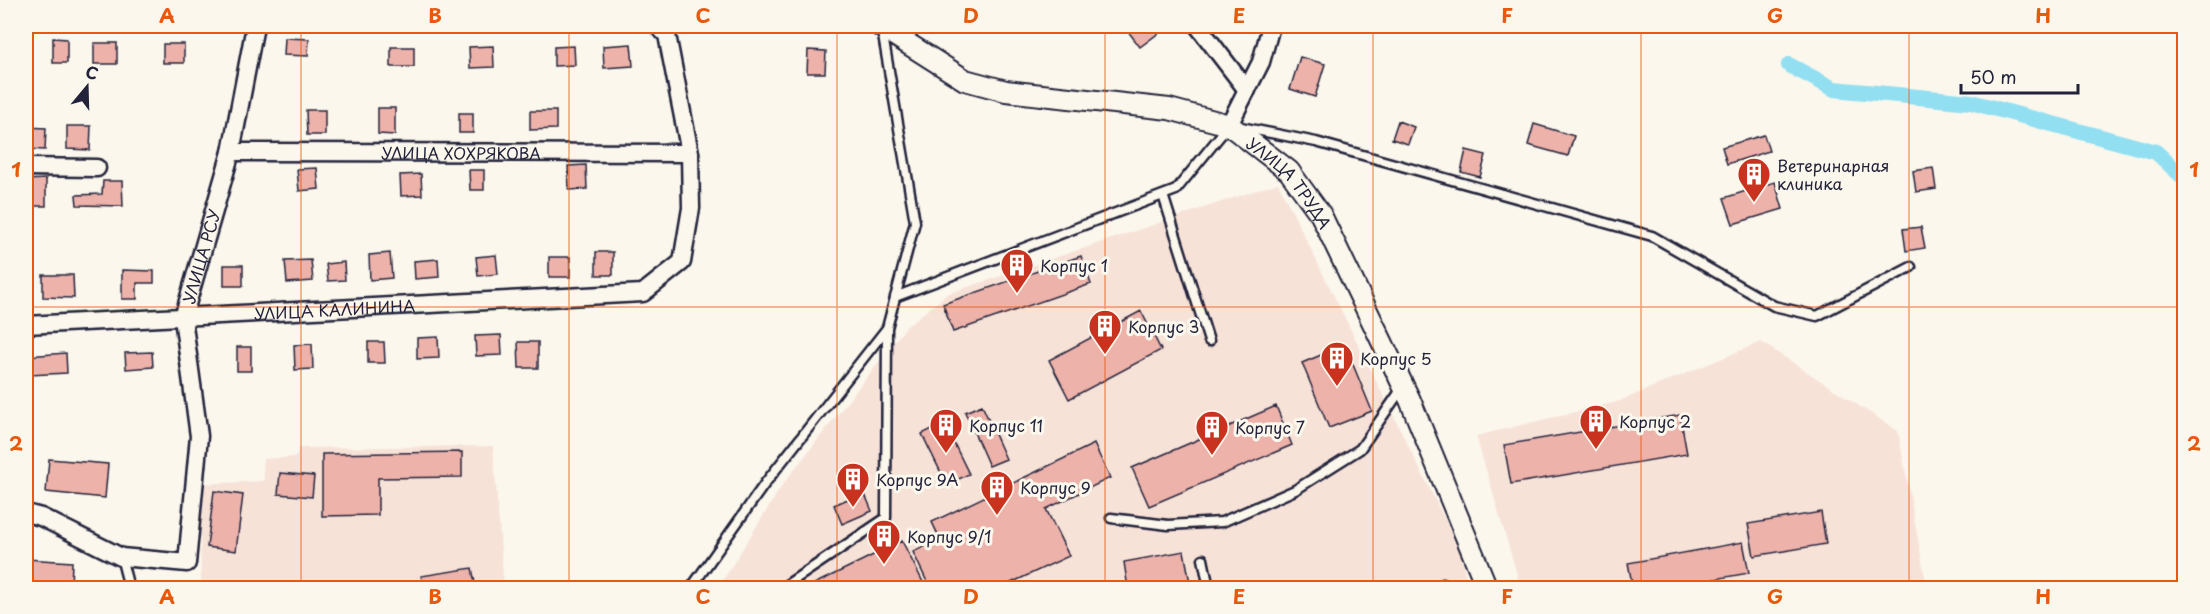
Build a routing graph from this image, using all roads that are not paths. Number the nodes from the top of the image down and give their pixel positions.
1 (255, 26) edge
2 (658, 26) edge
3 (880, 26) edge
4 (1198, 26) edge
5 (1271, 26) edge
6 (1247, 90) junction
7 (1229, 125) junction
8 (231, 152) junction
9 (690, 153) junction
10 (26, 167) edge
11 (97, 168) dead end
12 (1163, 195) junction
13 (1911, 267) dead end
14 (895, 297) junction
15 (183, 318) junction
16 (26, 325) edge
17 (887, 328) junction
18 (1209, 341) dead end
19 (1403, 387) junction
20 (26, 513) edge
21 (1111, 518) dead end
22 (121, 557) junction
23 (1203, 559) dead end
24 (129, 588) edge
25 (691, 588) edge
26 (782, 588) edge
27 (1209, 588) edge
28 (1487, 588) edge

1 - 8 street, УЛИЦА РСУ
2 - 9 street
3 - 7 street, УЛИЦА ТРУДА
3 - 14 lane
4 - 6 street
5 - 6 street
6 - 7 street
7 - 12 lane
7 - 13 lane
7 - 19 street, УЛИЦА ТРУДА
8 - 9 street, УЛИЦА ХОХРЯКОВА
8 - 15 street, УЛИЦА РСУ
9 - 15 street, УЛИЦА КАЛИНИНА
10 - 11 street
12 - 14 lane
12 - 18 lane
14 - 17 lane
15 - 16 street, УЛИЦА КАЛИНИНА
15 - 22 street, УЛИЦА РСУ
17 - 25 lane
17 - 26 lane
19 - 21 lane
19 - 28 street, УЛИЦА ТРУДА
20 - 22 street
22 - 24 lane
23 - 27 lane

